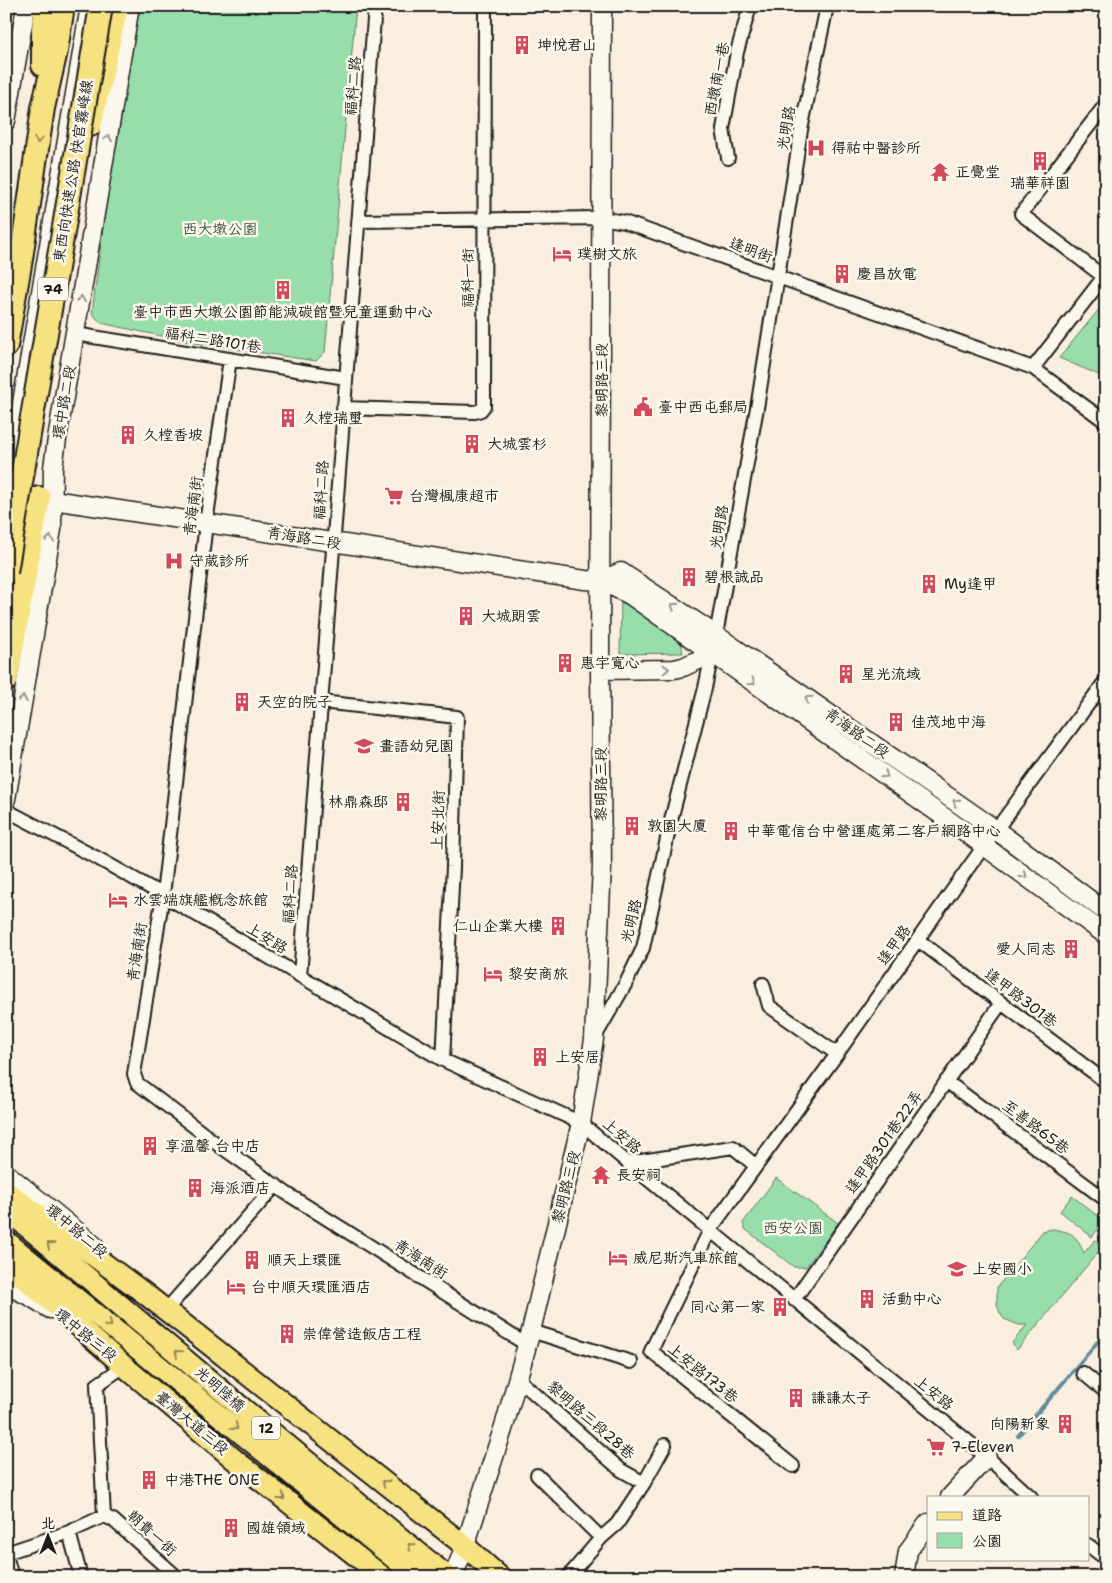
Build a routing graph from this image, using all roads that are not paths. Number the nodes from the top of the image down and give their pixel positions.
1 (26, 6) edge
2 (46, 6) edge
3 (63, 6) edge
4 (81, 6) edge
5 (90, 6) edge
6 (100, 6) edge
7 (117, 6) edge
8 (130, 6) edge
9 (375, 6) edge
10 (485, 6) edge
11 (602, 6) edge
12 (750, 6) edge
13 (827, 6) edge
14 (1106, 104) edge
15 (43, 108) junction
16 (6, 121) edge
17 (728, 158) dead end
18 (67, 208) junction
19 (602, 218) junction
20 (484, 219) junction
21 (358, 221) junction
22 (778, 276) junction
23 (1105, 276) edge
24 (76, 334) junction
25 (6, 346) edge
26 (230, 359) junction
27 (1033, 368) junction
28 (346, 378) junction
29 (343, 408) junction
30 (1106, 422) edge
31 (6, 438) edge
32 (6, 494) edge
33 (46, 499) junction
34 (206, 523) junction
35 (333, 543) junction
36 (6, 572) edge
37 (601, 581) junction
38 (716, 635) junction
39 (712, 654) junction
40 (600, 670) junction
41 (6, 680) edge
42 (1106, 680) edge
43 (321, 702) junction
44 (6, 799) edge
45 (6, 810) edge
46 (996, 830) junction
47 (985, 846) junction
48 (163, 895) junction
49 (1106, 912) edge
50 (1106, 935) edge
51 (918, 940) junction
52 (300, 976) junction
53 (763, 984) dead end
54 (1000, 1003) junction
55 (594, 1039) junction
56 (837, 1054) junction
57 (443, 1060) junction
58 (946, 1081) junction
59 (1106, 1082) edge
60 (581, 1123) junction
61 (628, 1163) junction
62 (756, 1166) junction
63 (6, 1173) edge
64 (6, 1184) edge
65 (276, 1185) junction
66 (6, 1191) edge
67 (1106, 1200) edge
68 (6, 1208) edge
69 (710, 1230) junction
70 (6, 1241) edge
71 (6, 1262) edge
72 (6, 1272) edge
73 (6, 1285) edge
74 (144, 1293) junction
75 (794, 1300) junction
76 (166, 1310) junction
77 (530, 1338) junction
78 (631, 1362) dead end
79 (124, 1366) junction
80 (1083, 1373) dead end
81 (518, 1379) junction
82 (1106, 1392) edge
83 (665, 1444) dead end
84 (987, 1457) junction
85 (793, 1466) dead end
86 (537, 1475) dead end
87 (644, 1483) junction
88 (951, 1496) edge
89 (1031, 1496) edge
90 (104, 1516) junction
91 (927, 1524) edge
92 (69, 1532) junction
93 (601, 1538) junction
94 (465, 1546) junction
95 (1090, 1547) edge
96 (6, 1554) edge
97 (1106, 1559) edge
98 (12, 1577) edge
99 (81, 1577) edge
100 (177, 1577) edge
101 (383, 1577) edge
102 (417, 1577) edge
103 (448, 1577) edge
104 (453, 1577) edge
105 (500, 1577) edge
106 (568, 1577) edge
107 (904, 1577) edge

1 - 16 main road
2 - 15 highway, 74
3 - 15 highway, 74
4 - 31 main road
5 - 32 main road
6 - 18 highway, 東西向快速公路 快官霧峰線 / 74, bridge
7 - 18 highway, 74, bridge
24 -> 8 main road, 環中路二段
9 - 21 street, 福科二路
10 - 20 street, 福科一街
11 - 19 main road, 黎明路三段
12 - 17 street, 西墩南一巷
13 - 22 street, 光明路
14 - 23 street
15 -> 25 highway, 74
18 - 36 highway, 東西向快速公路 快官霧峰線 / 74, bridge
19 - 20 street, 逢明街
19 - 22 street, 逢明街
19 - 37 main road, 黎明路三段
20 - 21 street, 逢明街
20 - 29 street, 福科一街
21 - 28 street, 福科二路
22 - 27 street, 逢明街
22 - 38 street, 光明路
23 - 27 street
24 - 26 street, 福科二路101巷
24 - 33 main road, 環中路二段
26 - 28 street, 福科二路101巷
26 - 34 street, 青海南街
27 - 30 street, 逢明街
28 - 29 street, 福科二路
29 - 35 street, 福科二路
32 - 33 main road, 青海路二段
33 - 34 main road, 青海路二段
33 - 41 highway
44 -> 33 main road
34 - 35 main road, 青海路二段
34 - 48 street, 青海南街
35 - 37 main road, 青海路二段
35 - 43 street, 福科二路
38 -> 37 main road, 青海路二段
37 - 39 main road, 青海路二段
37 - 40 main road, 黎明路三段
38 - 39 street, 光明路
46 -> 38 main road, 青海路二段
40 -> 39 main road
39 -> 47 main road, 青海路二段
39 - 55 street, 光明路
40 - 55 main road, 黎明路三段
42 - 46 street, 逢甲路
43 - 52 street, 福科二路
43 - 57 street, 上安北街
45 - 48 street, 上安路
46 - 47 street, 逢甲路
46 - 49 main road, 青海路二段
47 -> 50 main road, 青海路二段
47 - 51 street, 逢甲路
48 - 52 street, 上安路
48 - 65 street, 青海南街
51 - 54 street, 逢甲路301巷
51 - 56 street, 逢甲路
52 - 57 street, 上安路
53 - 56 street
54 - 58 street, 逢甲路301巷22弄
54 - 59 street, 逢甲路301巷
55 - 60 main road, 黎明路三段
56 - 62 street, 逢甲路
57 - 60 street, 上安路
58 - 67 street, 至善路65巷
58 - 75 street, 逢甲路301巷22弄
60 - 61 street, 上安路
60 - 77 main road, 黎明路三段
61 - 62 street
61 - 69 street, 上安路
62 - 69 street, 逢甲路
63 - 74 main road, 環中路二段
64 - 74 main road
65 - 76 street
65 - 77 street, 青海南街
66 - 74 main road, 12
103 -> 68 main road, 光明陸橋 / 12
69 - 75 street, 上安路
69 - 85 street, 上安路173巷
70 -> 102 main road, 光明陸橋 / 12
71 - 79 main road, 臺灣大道三段
72 - 79 main road, 環中路三段
73 - 79 main road, 環中路三段
74 - 76 main road, 12
75 - 84 street, 上安路
94 -> 76 main road, 12
77 - 78 street, 青海南街
77 - 81 main road, 黎明路三段
79 - 90 street
79 -> 101 main road, 臺灣大道三段
80 - 82 street
81 - 87 street, 黎明路三段28巷
81 - 94 main road, 黎明路三段
83 - 87 street
84 - 88 main road
84 - 89 street, 上安路
86 - 93 street
87 - 93 street
90 - 92 street
90 - 100 street, 朝貴一街
91 - 107 main road
92 - 96 street
92 - 99 street
93 - 106 street
94 - 104 main road, 黎明路三段
94 - 105 main road, 12
95 - 97 street
96 - 98 street

